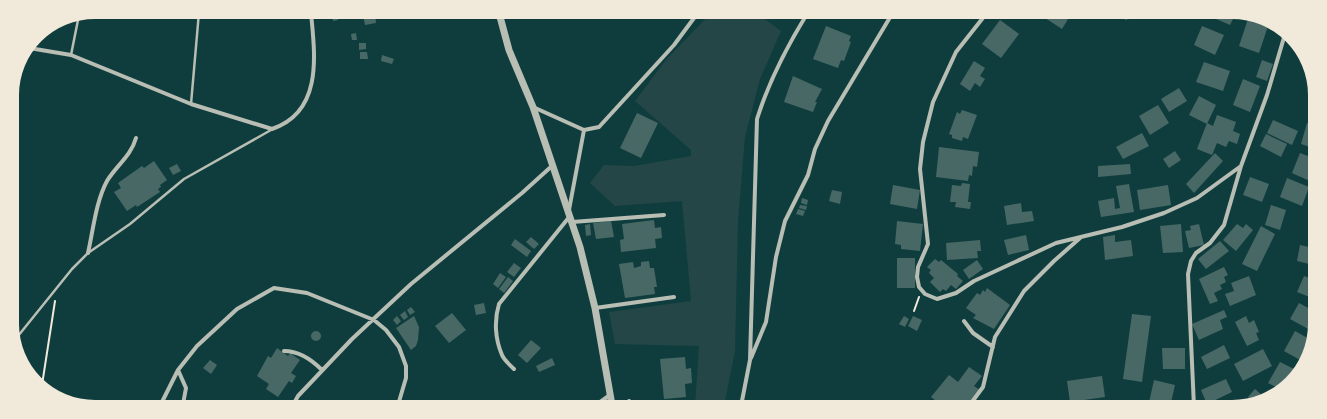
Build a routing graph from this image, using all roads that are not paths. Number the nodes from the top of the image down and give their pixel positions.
1 (198, 19) edge
2 (311, 19) edge
3 (501, 19) edge
4 (694, 19) edge
5 (804, 19) edge
6 (889, 19) edge
7 (982, 19) edge
8 (78, 21) edge
9 (1283, 42) edge
10 (35, 49) edge
11 (71, 55) junction
12 (191, 104) junction
13 (532, 107) junction
14 (272, 129) junction
15 (584, 130) junction
16 (136, 138) dead end
17 (553, 165) junction
18 (1241, 166) junction
19 (664, 215) dead end
20 (570, 216) junction
21 (1082, 237) junction
22 (88, 253) junction
23 (674, 297) dead end
24 (595, 308) junction
25 (374, 320) junction
26 (964, 321) dead end
27 (20, 333) edge
28 (993, 347) junction
29 (284, 351) dead end
30 (750, 360) junction
31 (514, 369) dead end
32 (178, 370) junction
33 (322, 370) junction
34 (610, 395) junction
35 (163, 400) edge
36 (184, 400) edge
37 (296, 400) edge
38 (399, 400) edge
39 (603, 400) edge
40 (611, 400) edge
41 (742, 400) edge
42 (974, 400) edge
43 (1194, 400) edge

1 - 12 lane
2 - 14 street
3 - 13 street
4 - 15 street
5 - 30 street
6 - 30 street
7 - 21 street
8 - 11 lane
9 - 18 street
10 - 11 street
11 - 12 street
12 - 14 street
13 - 15 street
13 - 17 street
14 - 22 lane
15 - 20 street
16 - 22 street
17 - 20 street
17 - 25 street
18 - 21 street
18 - 43 street
19 - 20 street
20 - 24 street
20 - 31 street
21 - 28 street
22 - 27 lane
23 - 24 street
24 - 34 street
25 - 32 street
25 - 33 street
25 - 38 street
26 - 28 street
28 - 42 street
29 - 33 street
30 - 41 street
32 - 35 street
32 - 36 street
33 - 37 street
34 - 39 street
34 - 40 street

